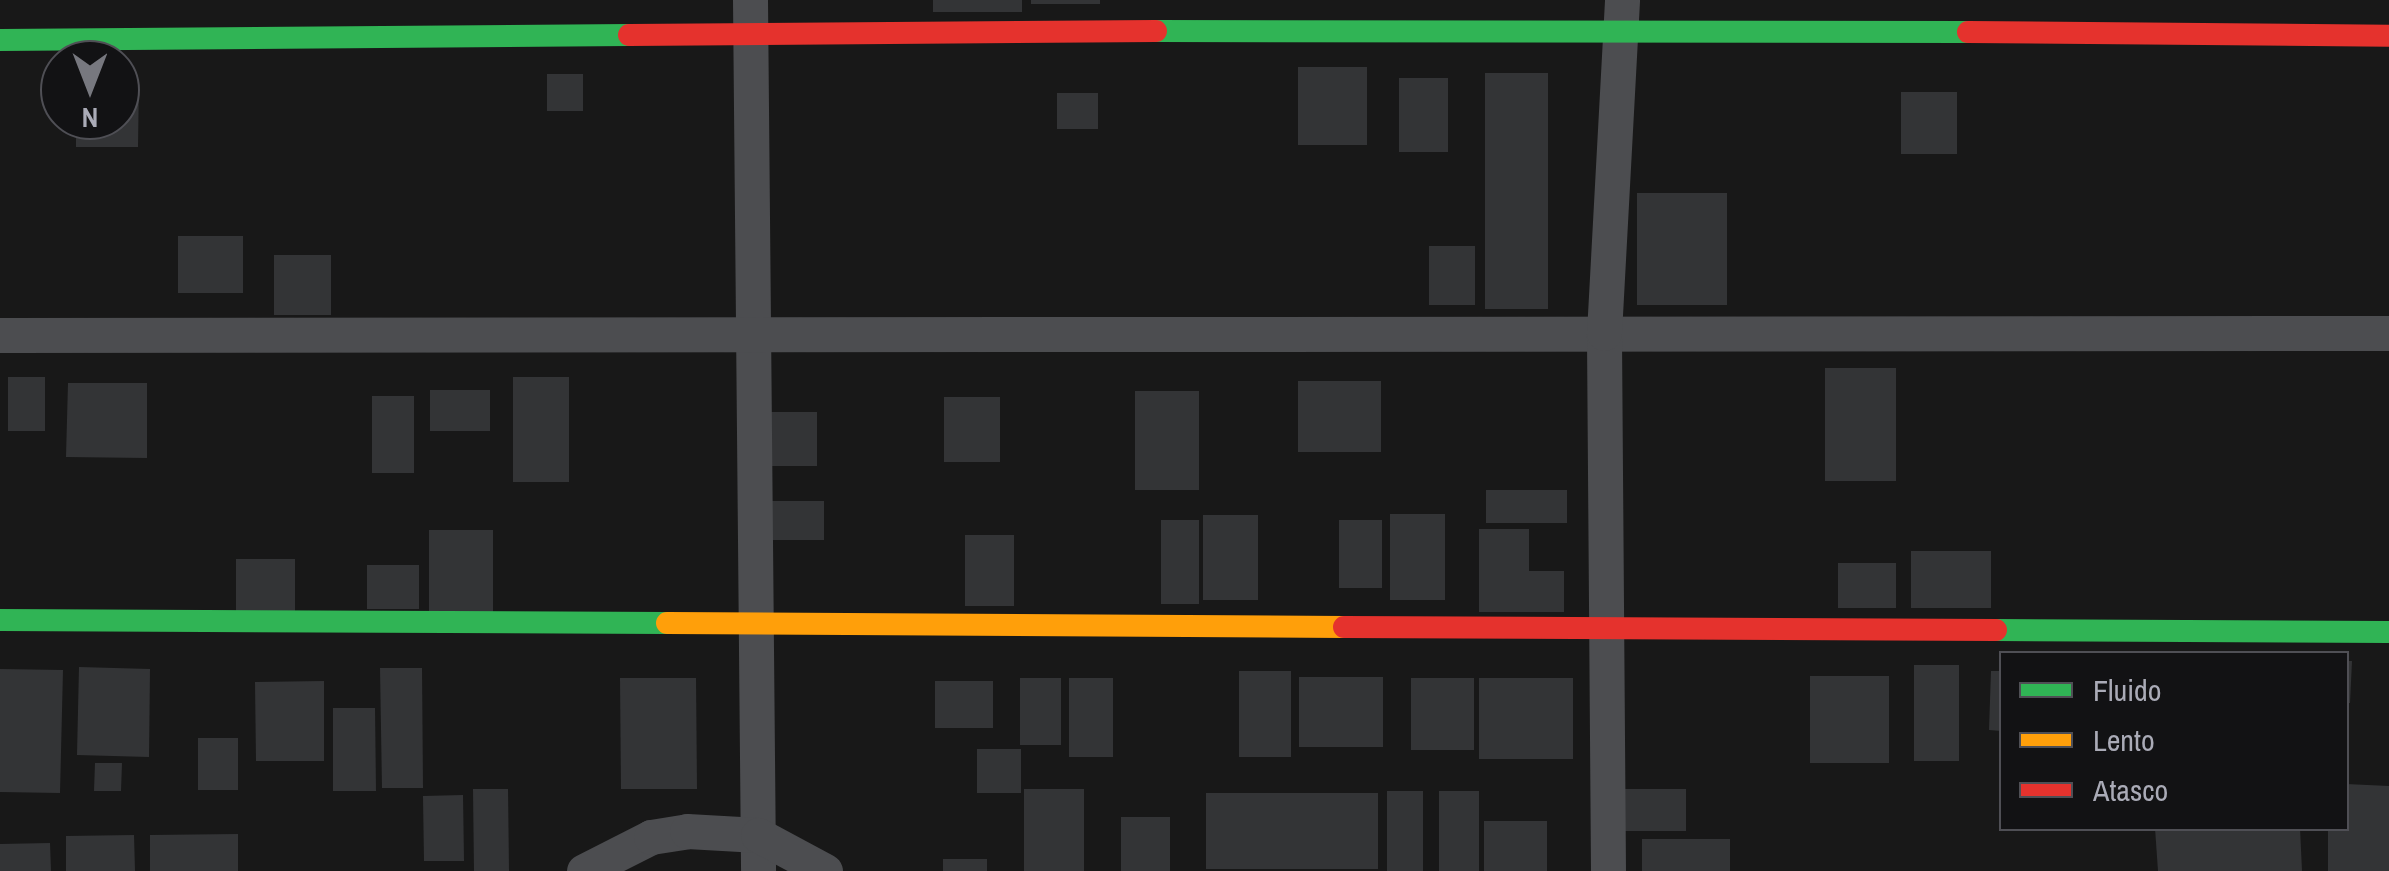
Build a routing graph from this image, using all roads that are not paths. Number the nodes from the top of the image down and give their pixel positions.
1 (1622, 14) edge
2 (750, 16) edge
3 (2389, 36) edge
4 (0, 40) edge
5 (751, 331) junction
6 (1604, 333) junction
7 (2389, 333) edge
8 (0, 335) edge
9 (0, 620) edge
10 (752, 627) junction
11 (1606, 627) junction
12 (2389, 632) edge
13 (758, 835) junction
14 (584, 871) edge
15 (758, 871) edge
16 (825, 871) edge
17 (1608, 871) edge

1 - 2 street
1 - 3 street
1 - 6 street
2 - 4 street
2 - 5 street
5 - 6 street
5 - 8 street
5 - 10 street
6 - 7 street
6 - 11 street
9 - 10 street
10 - 11 street
10 - 13 street
11 - 12 street
11 - 17 street
13 - 14 street
13 - 15 street
13 - 16 street

